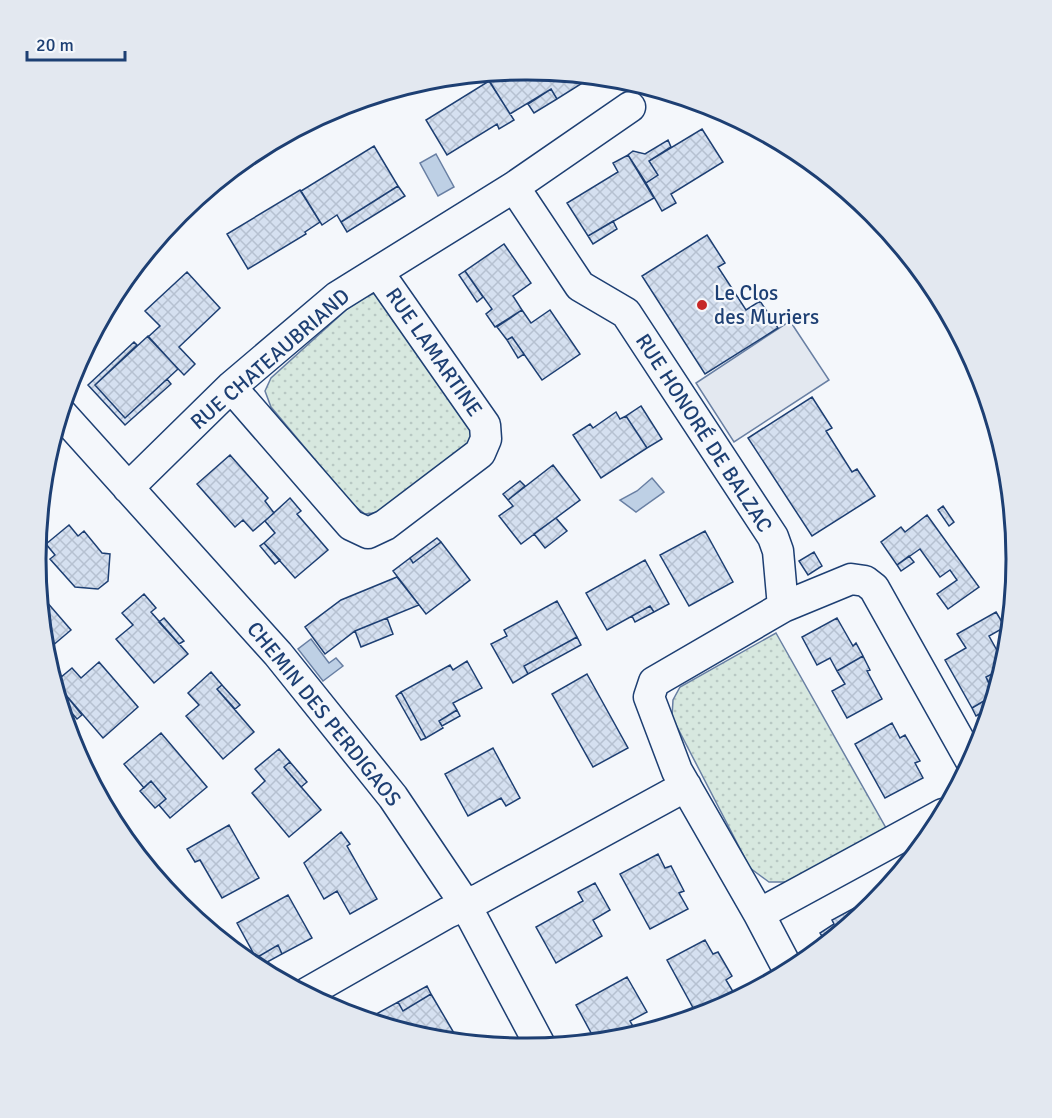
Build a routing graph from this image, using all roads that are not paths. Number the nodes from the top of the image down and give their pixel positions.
1 (630, 107) dead end
2 (514, 187) junction
3 (378, 272) junction
4 (231, 387) junction
5 (67, 420) edge
6 (128, 488) junction
7 (783, 608) junction
8 (965, 751) edge
9 (686, 786) junction
10 (926, 823) edge
11 (465, 904) junction
12 (759, 914) junction
13 (785, 963) edge
14 (314, 989) edge
15 (536, 1038) edge

1 - 2 street, RUE CHATEAUBRIAND
2 - 3 street, RUE CHATEAUBRIAND
2 - 7 street, RUE HONORÉ DE BALZAC
3 - 4 street, RUE CHATEAUBRIAND
3 - 4 street, RUE LAMARTINE
4 - 6 street, RUE CHATEAUBRIAND
5 - 6 street, CHEMIN DES PERDIGAOS
6 - 11 street, CHEMIN DES PERDIGAOS
7 - 8 street
7 - 9 street
9 - 11 street
9 - 12 street
10 - 12 street
11 - 14 street
11 - 15 street, CHEMIN DES PERDIGAOS
12 - 13 street

